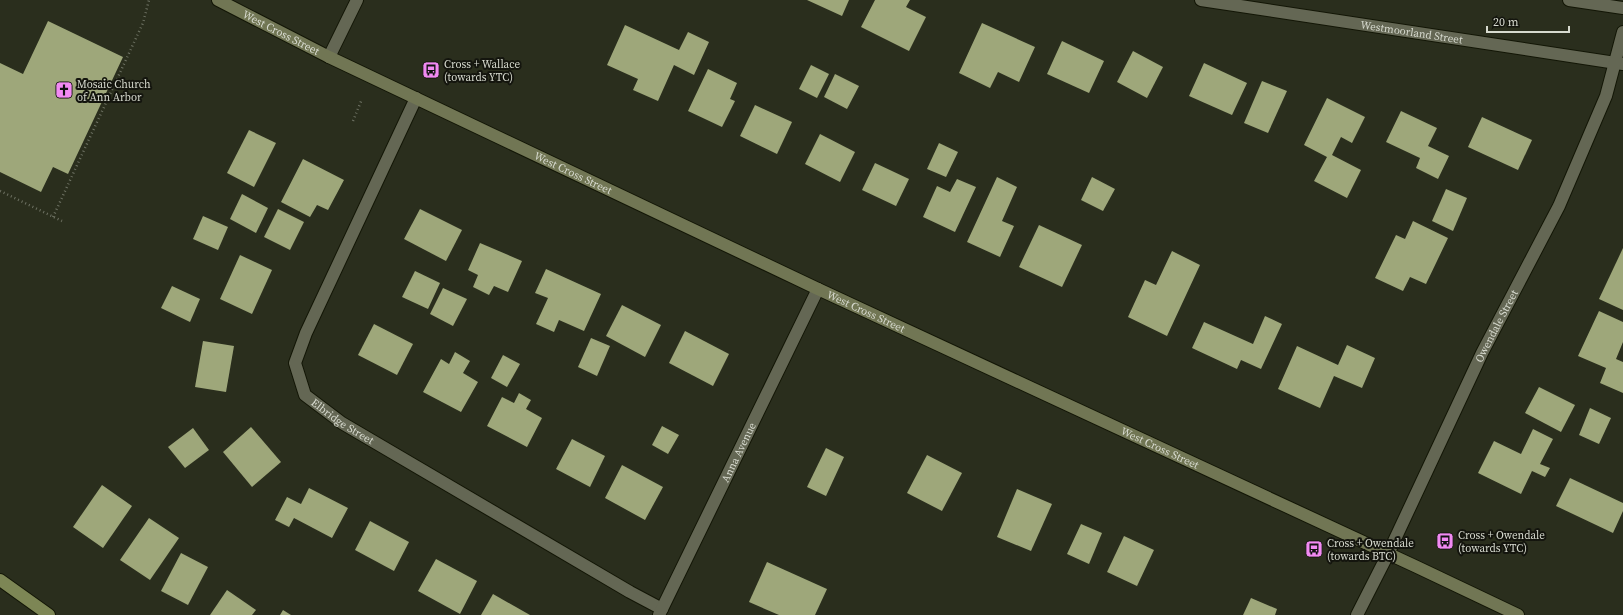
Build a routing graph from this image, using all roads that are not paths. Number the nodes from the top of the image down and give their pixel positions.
1 (218, 0) edge
2 (357, 0) edge
3 (1201, 0) edge
4 (1569, 0) edge
5 (1623, 8) edge
6 (1623, 32) edge
7 (329, 57) junction
8 (1619, 63) edge
9 (416, 98) junction
10 (818, 289) junction
11 (1388, 554) junction
12 (0, 580) edge
13 (661, 612) edge
14 (49, 615) edge
15 (1357, 615) edge
16 (1518, 615) edge

1 - 7 main road, West Cross Street
2 - 7 street
3 - 8 street, Westmoorland Street
4 - 5 street
6 - 8 street, Owendale Street
7 - 9 main road, West Cross Street
8 - 11 street, Owendale Street
9 - 10 main road, West Cross Street
9 - 13 street, Elbridge Street
10 - 11 main road, West Cross Street
10 - 13 street, Anna Avenue
11 - 15 street, Owendale Street
11 - 16 main road, West Cross Street
12 - 14 main road

